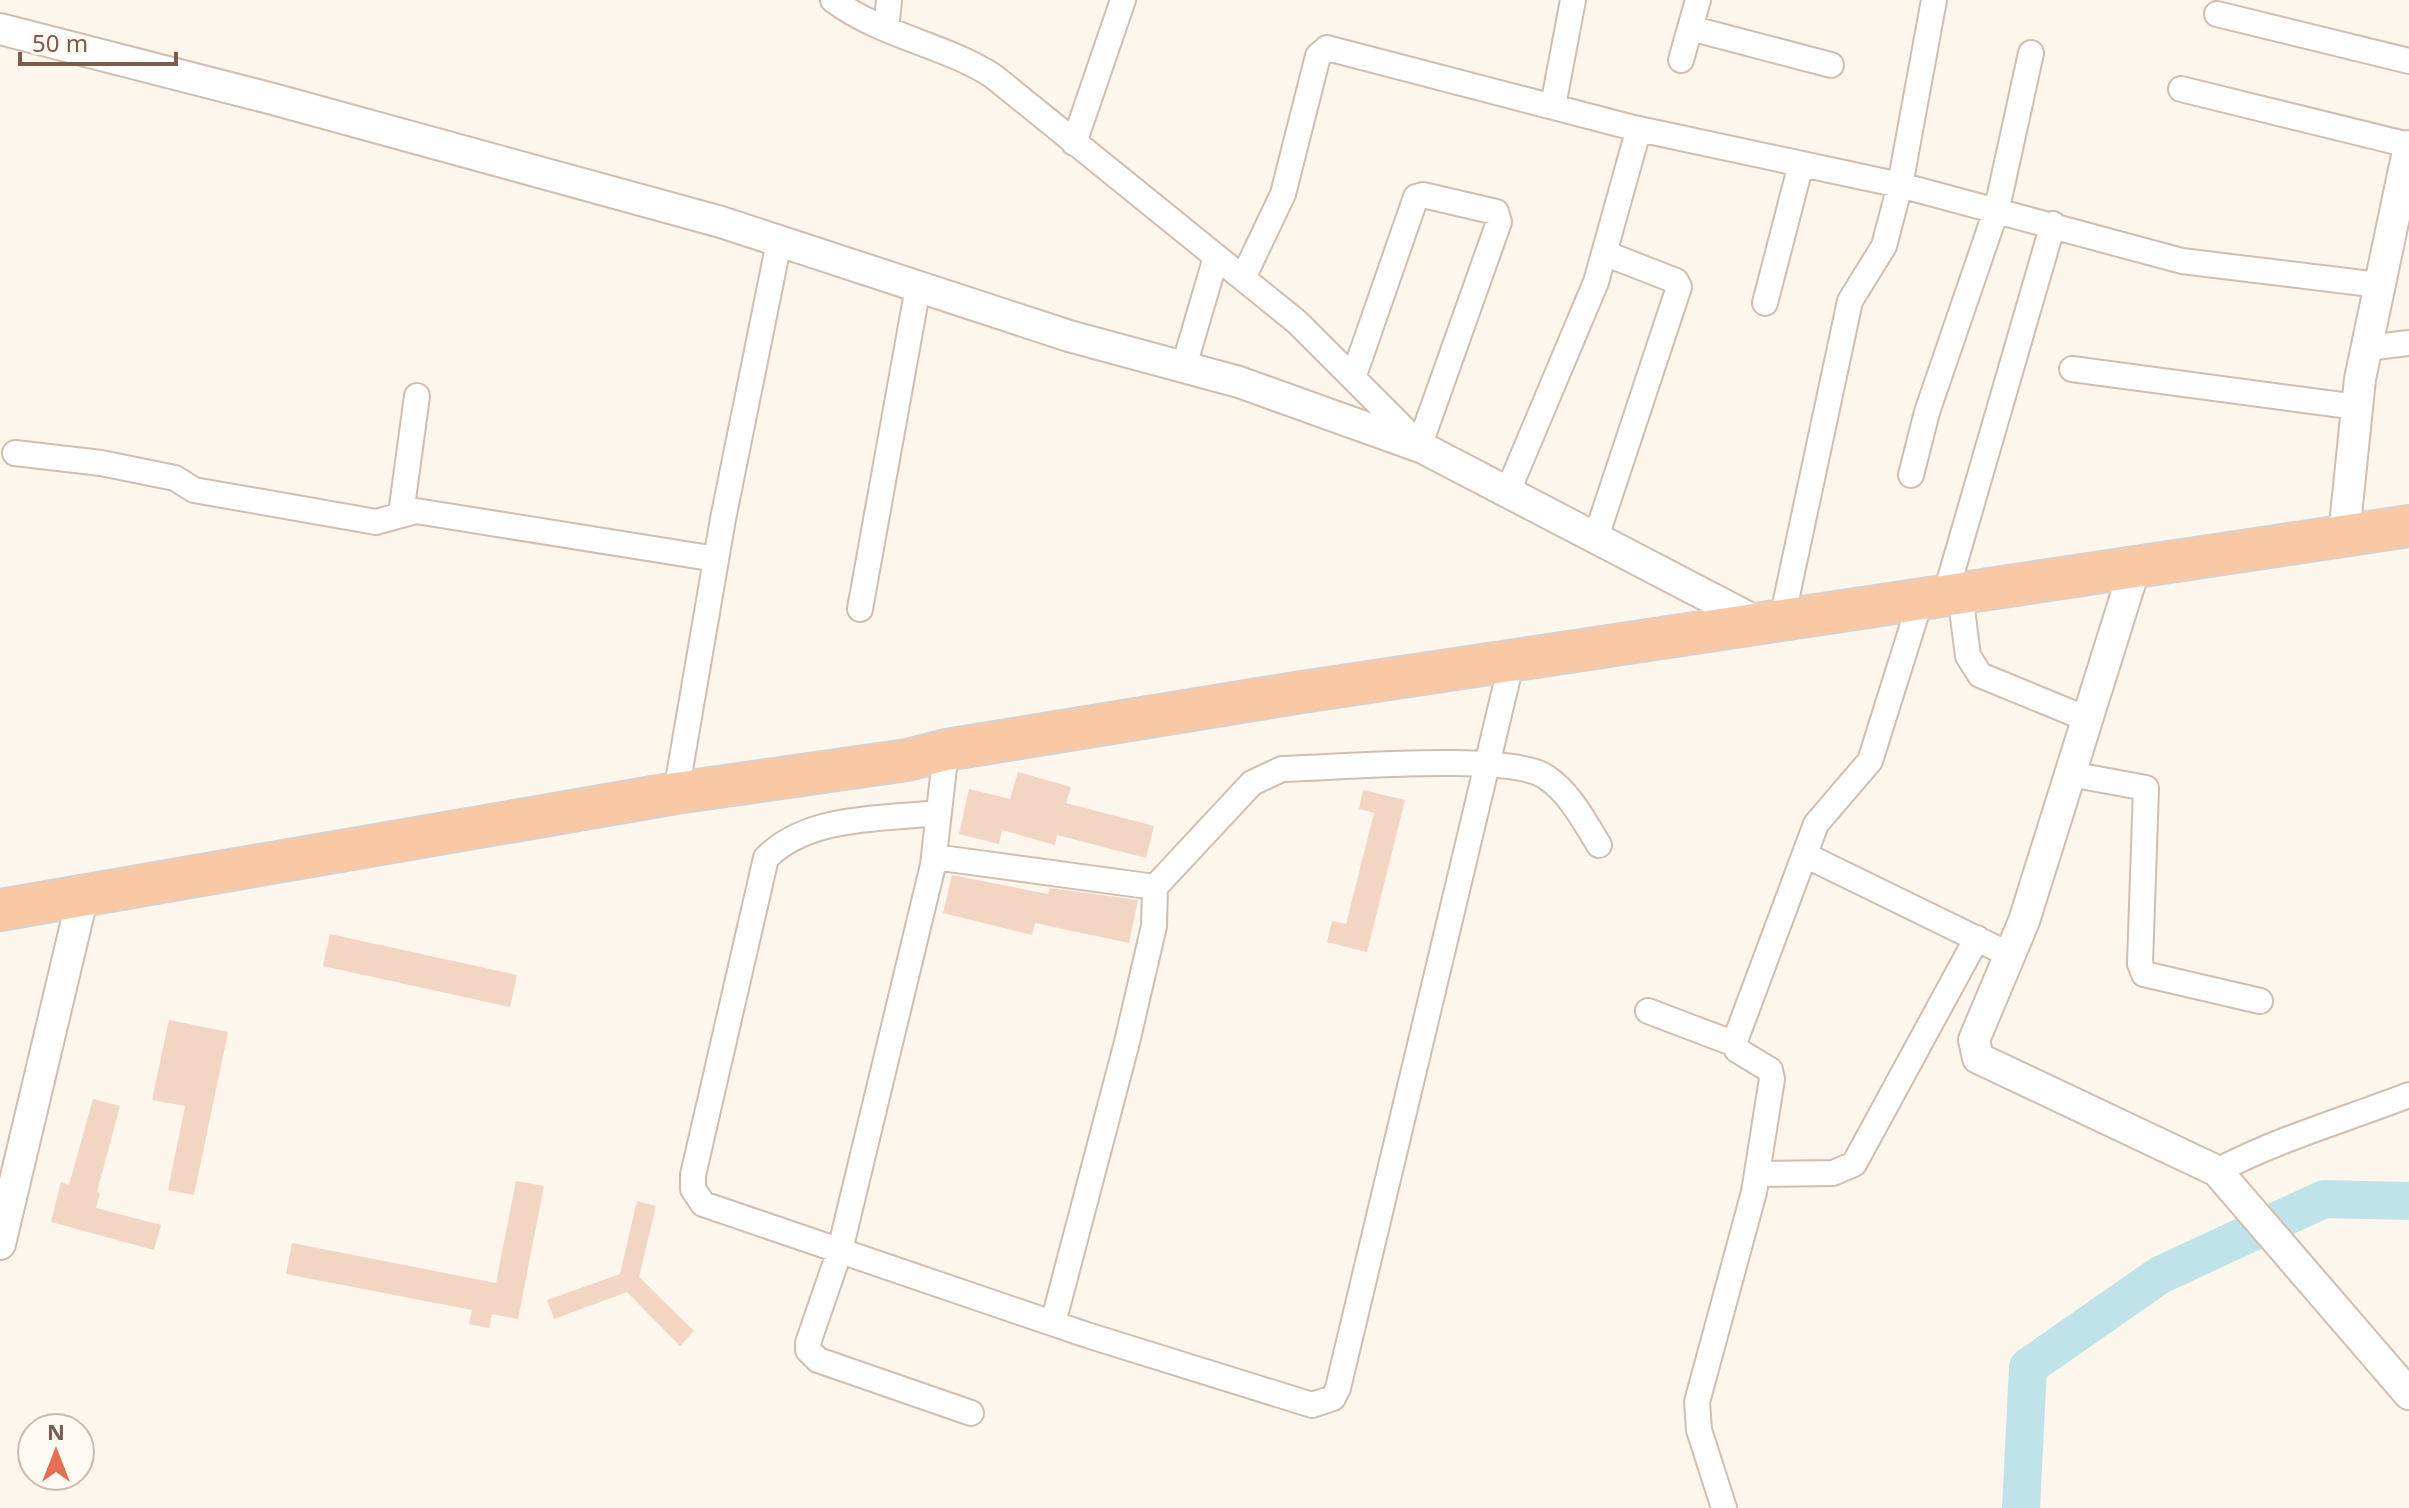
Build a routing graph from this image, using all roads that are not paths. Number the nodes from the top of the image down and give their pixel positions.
1 (833, 0) edge
2 (889, 0) edge
3 (1123, 0) edge
4 (1573, 0) edge
5 (1698, 0) edge
6 (1934, 0) edge
7 (2217, 14) dead end
8 (1690, 28) junction
9 (0, 29) edge
10 (886, 29) junction
11 (2031, 53) dead end
12 (1681, 60) dead end
13 (2409, 61) edge
14 (1831, 65) dead end
15 (2181, 89) dead end
16 (1553, 106) junction
17 (1634, 128) junction
18 (1074, 143) junction
19 (2409, 146) edge
20 (1801, 164) junction
21 (1900, 185) junction
22 (1997, 208) junction
23 (2053, 224) junction
24 (779, 242) junction
25 (1604, 253) junction
26 (1216, 257) junction
27 (1243, 278) junction
28 (2379, 285) junction
29 (918, 287) junction
30 (1765, 303) dead end
31 (2409, 343) edge
32 (2367, 348) junction
33 (1184, 366) junction
34 (2072, 369) dead end
35 (1353, 378) junction
36 (417, 396) dead end
37 (2357, 407) junction
38 (1421, 446) junction
39 (15, 453) dead end
40 (1911, 475) dead end
41 (1508, 491) junction
42 (401, 514) junction
43 (2409, 526) edge
44 (2344, 535) junction
45 (1596, 537) junction
46 (716, 559) junction
47 (2135, 567) junction
48 (1942, 596) junction
49 (860, 609) dead end
50 (1771, 621) junction
51 (1512, 660) junction
52 (2087, 719) junction
53 (946, 750) junction
54 (1488, 763) junction
55 (2070, 774) junction
56 (676, 793) junction
57 (938, 813) junction
58 (1599, 845) dead end
59 (1805, 855) junction
60 (934, 857) junction
61 (1155, 887) junction
62 (83, 895) junction
63 (0, 910) edge
64 (1977, 938) junction
65 (2010, 955) junction
66 (2260, 1001) dead end
67 (1648, 1011) dead end
68 (1735, 1044) junction
69 (2409, 1095) edge
70 (1757, 1174) junction
71 (2224, 1178) junction
72 (0, 1244) edge
73 (840, 1250) junction
74 (1053, 1323) junction
75 (2409, 1394) edge
76 (971, 1413) dead end
77 (1724, 1508) edge

1 - 10 street
2 - 10 street
3 - 18 street
4 - 16 street
5 - 8 street
6 - 21 street
7 - 13 street
8 - 12 street
8 - 14 street
9 - 24 street
10 - 18 street
11 - 22 street
15 - 19 street
16 - 17 street
16 - 27 street
17 - 20 street
17 - 25 street
18 - 26 street
19 - 28 street
20 - 21 street
20 - 30 street
21 - 22 street
21 - 50 street
22 - 23 street
22 - 40 street
23 - 28 street
23 - 48 street
24 - 29 street
24 - 46 street
25 - 41 street
25 - 45 street
26 - 27 street
26 - 33 street
27 - 35 street
28 - 32 street
29 - 33 street
29 - 49 street
31 - 32 street
32 - 37 street
33 - 38 street
34 - 37 street
35 - 38 street
35 - 38 street
36 - 42 street
37 - 44 street
38 - 41 street
39 - 42 street
41 - 45 street
42 - 46 street
43 - 44 highway
44 - 47 highway
45 - 50 street
46 - 56 street
47 - 48 highway
47 - 52 street
48 - 50 highway
48 - 52 street
48 - 59 street
50 - 51 highway
51 - 53 highway
51 - 54 street
52 - 55 street
53 - 56 highway
53 - 57 street
54 - 58 street
54 - 61 street
54 - 74 street
55 - 65 street
55 - 66 street
56 - 62 highway
57 - 60 street
57 - 73 street
59 - 64 street
59 - 68 street
60 - 61 street
60 - 73 street
61 - 74 street
62 - 63 highway
62 - 72 street
64 - 65 street
64 - 70 street
65 - 71 street
67 - 68 street
68 - 70 street
69 - 71 street
70 - 77 street
71 - 75 street
73 - 74 street
73 - 76 street

